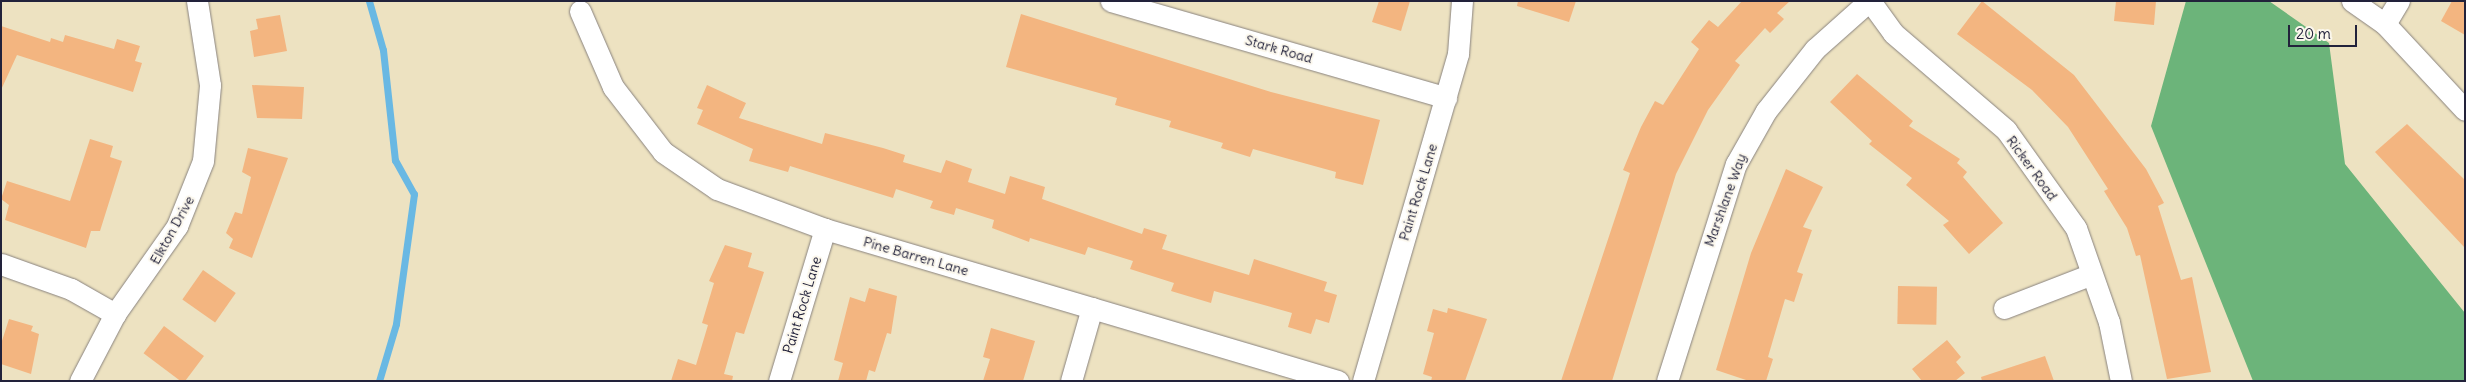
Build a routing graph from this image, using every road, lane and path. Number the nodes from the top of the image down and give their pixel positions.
1 (197, 1) edge
2 (1111, 1) edge
3 (1462, 1) edge
4 (1870, 1) edge
5 (2352, 1) edge
6 (2398, 1) edge
7 (580, 11) dead end
8 (2385, 24) junction
9 (1446, 98) junction
10 (2465, 110) edge
11 (825, 229) junction
12 (1, 264) edge
13 (2092, 274) junction
14 (1092, 308) junction
15 (2004, 308) dead end
16 (115, 314) junction
17 (80, 381) edge
18 (779, 381) edge
19 (1071, 381) edge
20 (1338, 381) edge
21 (1364, 381) edge
22 (1667, 381) edge
23 (2121, 381) edge

1 - 16 street, Elkton Drive
2 - 9 street, Stark Road
3 - 9 street, Paint Rock Lane
4 - 13 street, Ricker Road
4 - 22 street, Marshlane Way
5 - 8 street
6 - 8 street
7 - 11 street, Pine Barren Lane
8 - 10 street
9 - 21 street, Paint Rock Lane
11 - 14 street, Pine Barren Lane
11 - 18 street, Paint Rock Lane
12 - 16 street
13 - 15 street
13 - 23 street, Ricker Road
14 - 19 street
14 - 20 street, Pine Barren Lane
16 - 17 street, Elkton Drive

